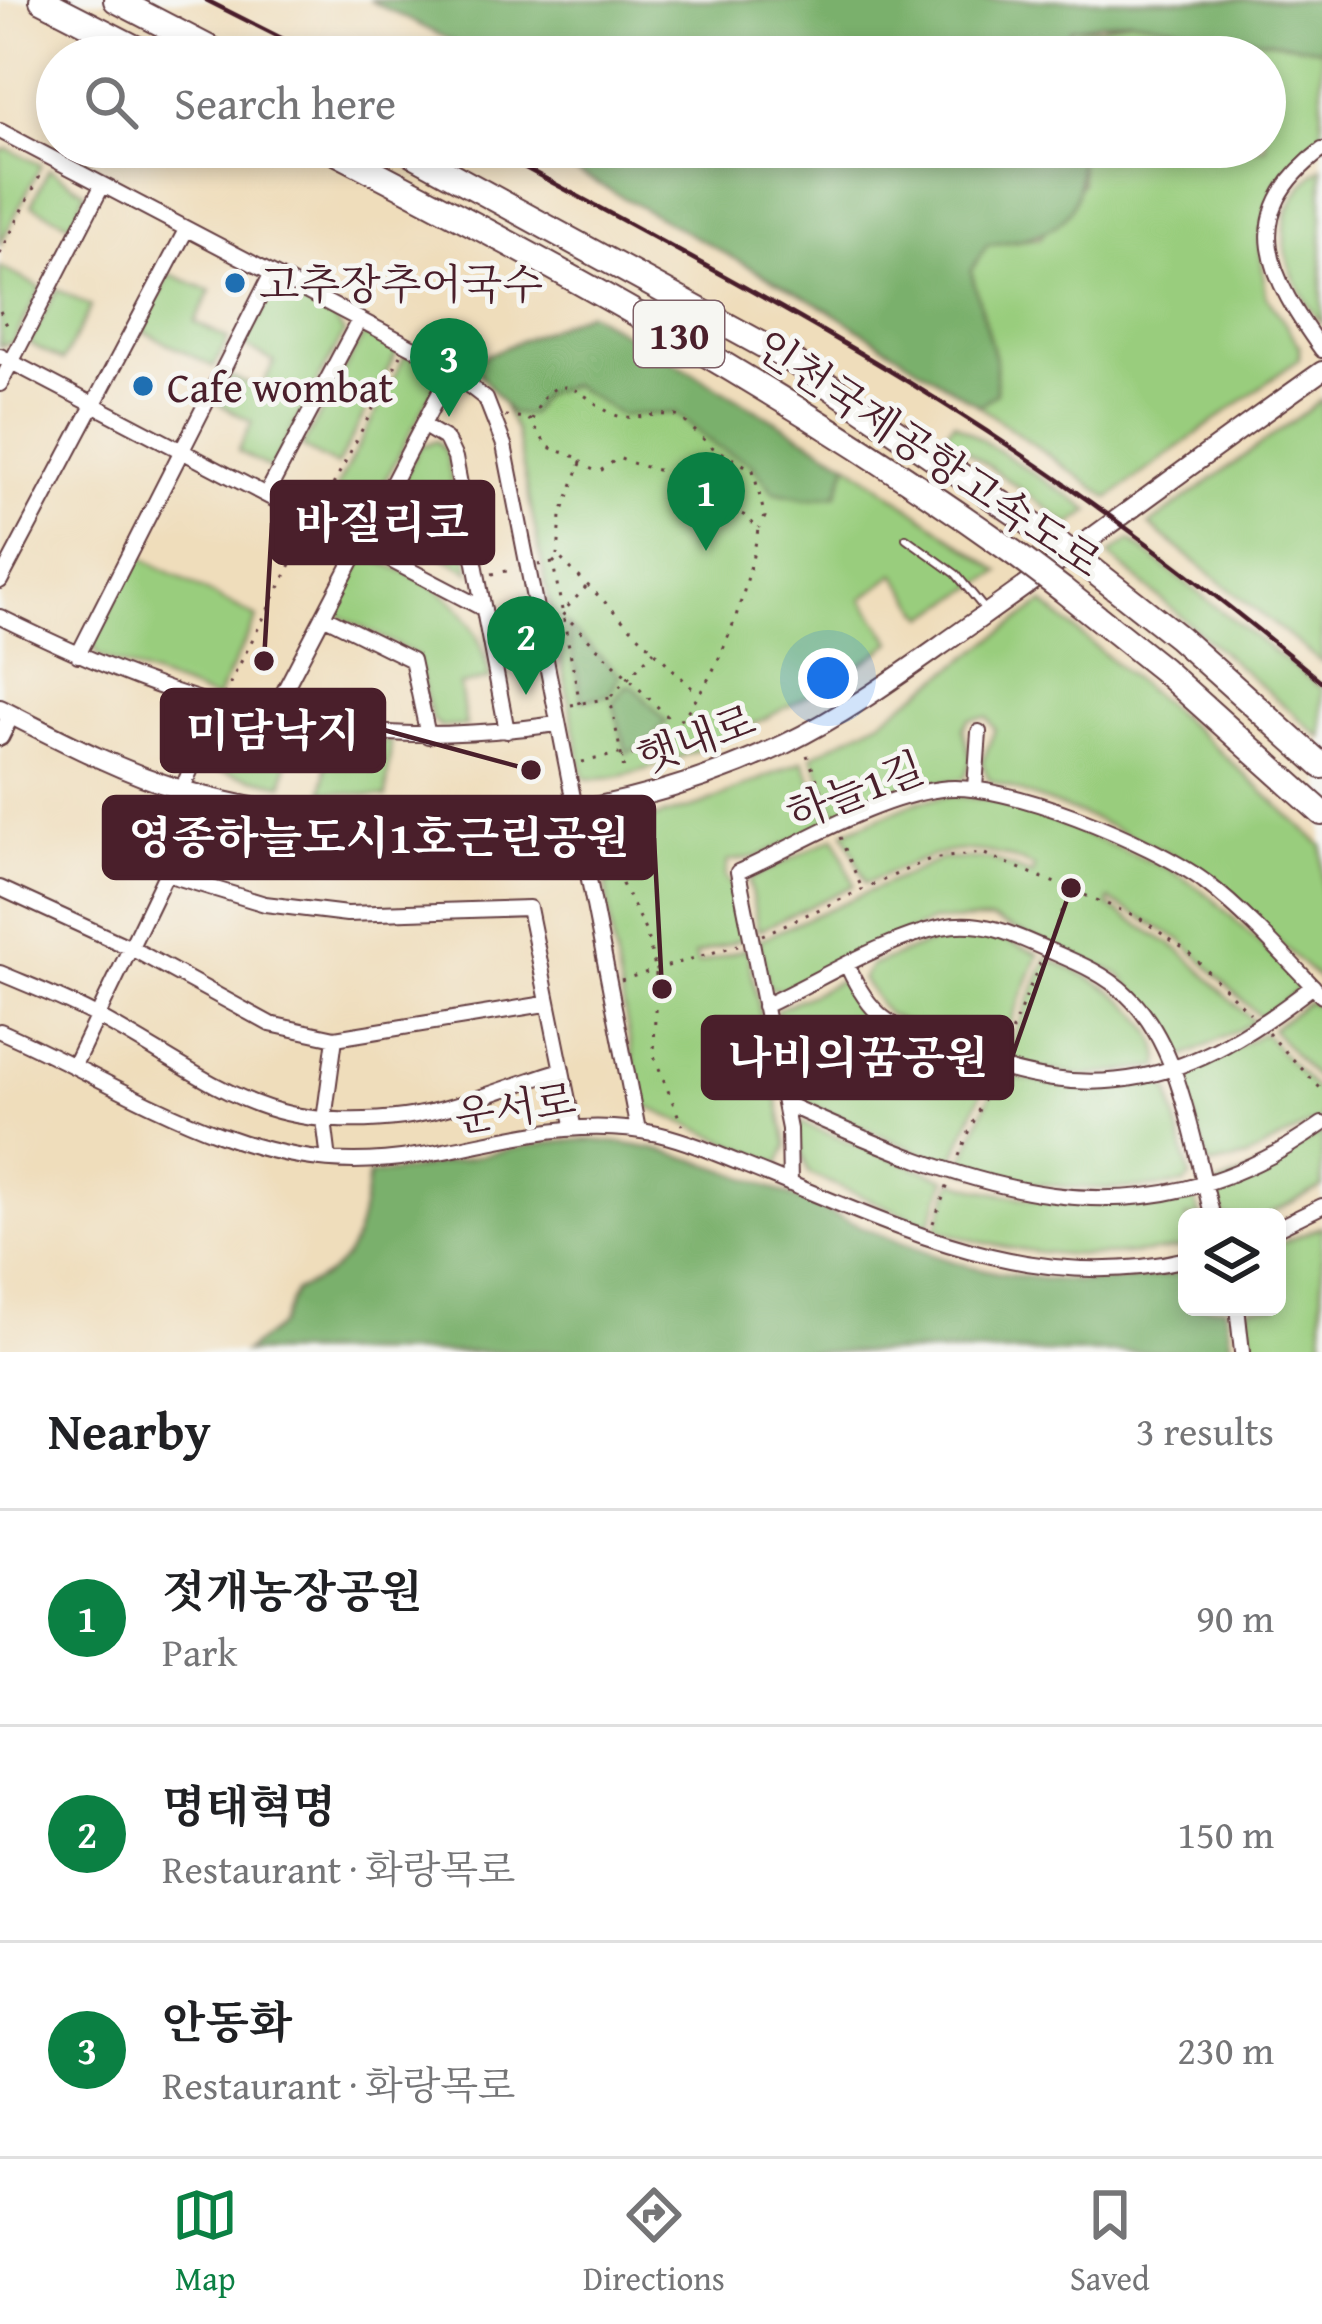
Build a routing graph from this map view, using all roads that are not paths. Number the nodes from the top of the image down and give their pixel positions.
1 (42, 0) edge
2 (116, 0) edge
3 (113, 36) edge
4 (185, 36) edge
5 (0, 131) edge
6 (36, 150) edge
7 (1322, 150) edge
8 (69, 168) edge
9 (365, 168) edge
10 (438, 168) edge
11 (102, 186) junction
12 (186, 230) junction
13 (272, 275) junction
14 (359, 320) junction
15 (1322, 350) edge
16 (6, 359) edge
17 (452, 369) junction
18 (1322, 371) edge
19 (0, 384) edge
20 (95, 408) junction
21 (424, 426) junction
22 (181, 451) junction
23 (266, 495) junction
24 (906, 538) dead end
25 (362, 544) junction
26 (0, 581) edge
27 (484, 609) junction
28 (988, 612) junction
29 (323, 616) junction
30 (0, 617) edge
31 (78, 655) junction
32 (219, 704) junction
33 (6, 712) edge
34 (269, 720) junction
35 (557, 724) junction
36 (507, 731) junction
37 (979, 732) dead end
38 (428, 736) junction
39 (0, 737) edge
40 (1322, 766) edge
41 (974, 788) junction
42 (182, 790) junction
43 (576, 811) junction
44 (1322, 813) edge
45 (1, 886) edge
46 (133, 949) junction
47 (848, 967) junction
48 (0, 973) edge
49 (1317, 991) edge
50 (545, 1004) junction
51 (764, 1006) junction
52 (98, 1016) junction
53 (0, 1031) edge
54 (334, 1038) junction
55 (75, 1063) junction
56 (562, 1070) junction
57 (1171, 1071) junction
58 (784, 1103) junction
59 (324, 1120) junction
60 (1322, 1124) edge
61 (573, 1125) junction
62 (638, 1130) junction
63 (329, 1160) junction
64 (1203, 1182) junction
65 (790, 1184) junction
66 (1322, 1206) edge
67 (1210, 1208) edge
68 (1286, 1224) edge
69 (1178, 1260) edge
70 (1238, 1316) edge
71 (1242, 1352) edge

1 - 3 highway
2 - 4 highway
5 - 6 street
7 - 15 street
8 - 11 street
9 - 44 highway, 인천국제공항고속도로 / 130, bridge
10 - 40 highway, 인천국제공항고속도로 / 130, bridge
11 - 12 street
11 - 16 street
12 - 13 street
12 - 20 street
13 - 14 street
13 - 22 street
14 - 17 street
14 - 23 street
16 - 19 street
16 - 20 street
17 - 21 street
17 - 35 street
18 - 28 main road, 햇내로
20 - 22 street
20 - 26 street
21 - 25 street
21 - 27 street
22 - 23 street
22 - 31 street
23 - 25 street
24 - 28 lane
25 - 27 street
25 - 29 street
27 - 36 street
28 - 43 main road, 햇내로
29 - 34 street
29 - 38 street
30 - 31 street
31 - 32 street
32 - 34 street
32 - 42 street
33 - 39 street
33 - 42 main road, 햇내로
34 - 38 street
35 - 36 street
35 - 43 street
36 - 38 street
37 - 41 street
41 - 49 street, 하늘1길
41 - 51 street, 하늘1길
42 - 43 main road, 햇내로
43 - 62 street
45 - 46 street
46 - 50 street
46 - 52 street
46 - 54 street
47 - 51 street
47 - 57 street
47 - 57 street
48 - 52 street
49 - 57 street
50 - 54 street
50 - 56 street
51 - 58 street, 하늘1길
52 - 55 street
52 - 59 street
53 - 55 street, 운서로
54 - 59 street
55 - 63 street, 운서로
56 - 59 street
56 - 61 street
57 - 64 street
58 - 64 street
58 - 65 street, 하늘1길
59 - 63 street
60 - 64 street
61 - 62 street, 운서로
61 - 63 street, 운서로
62 - 65 street, 운서로
64 - 67 street
65 - 69 street, 운서로
66 - 68 street
70 - 71 street

